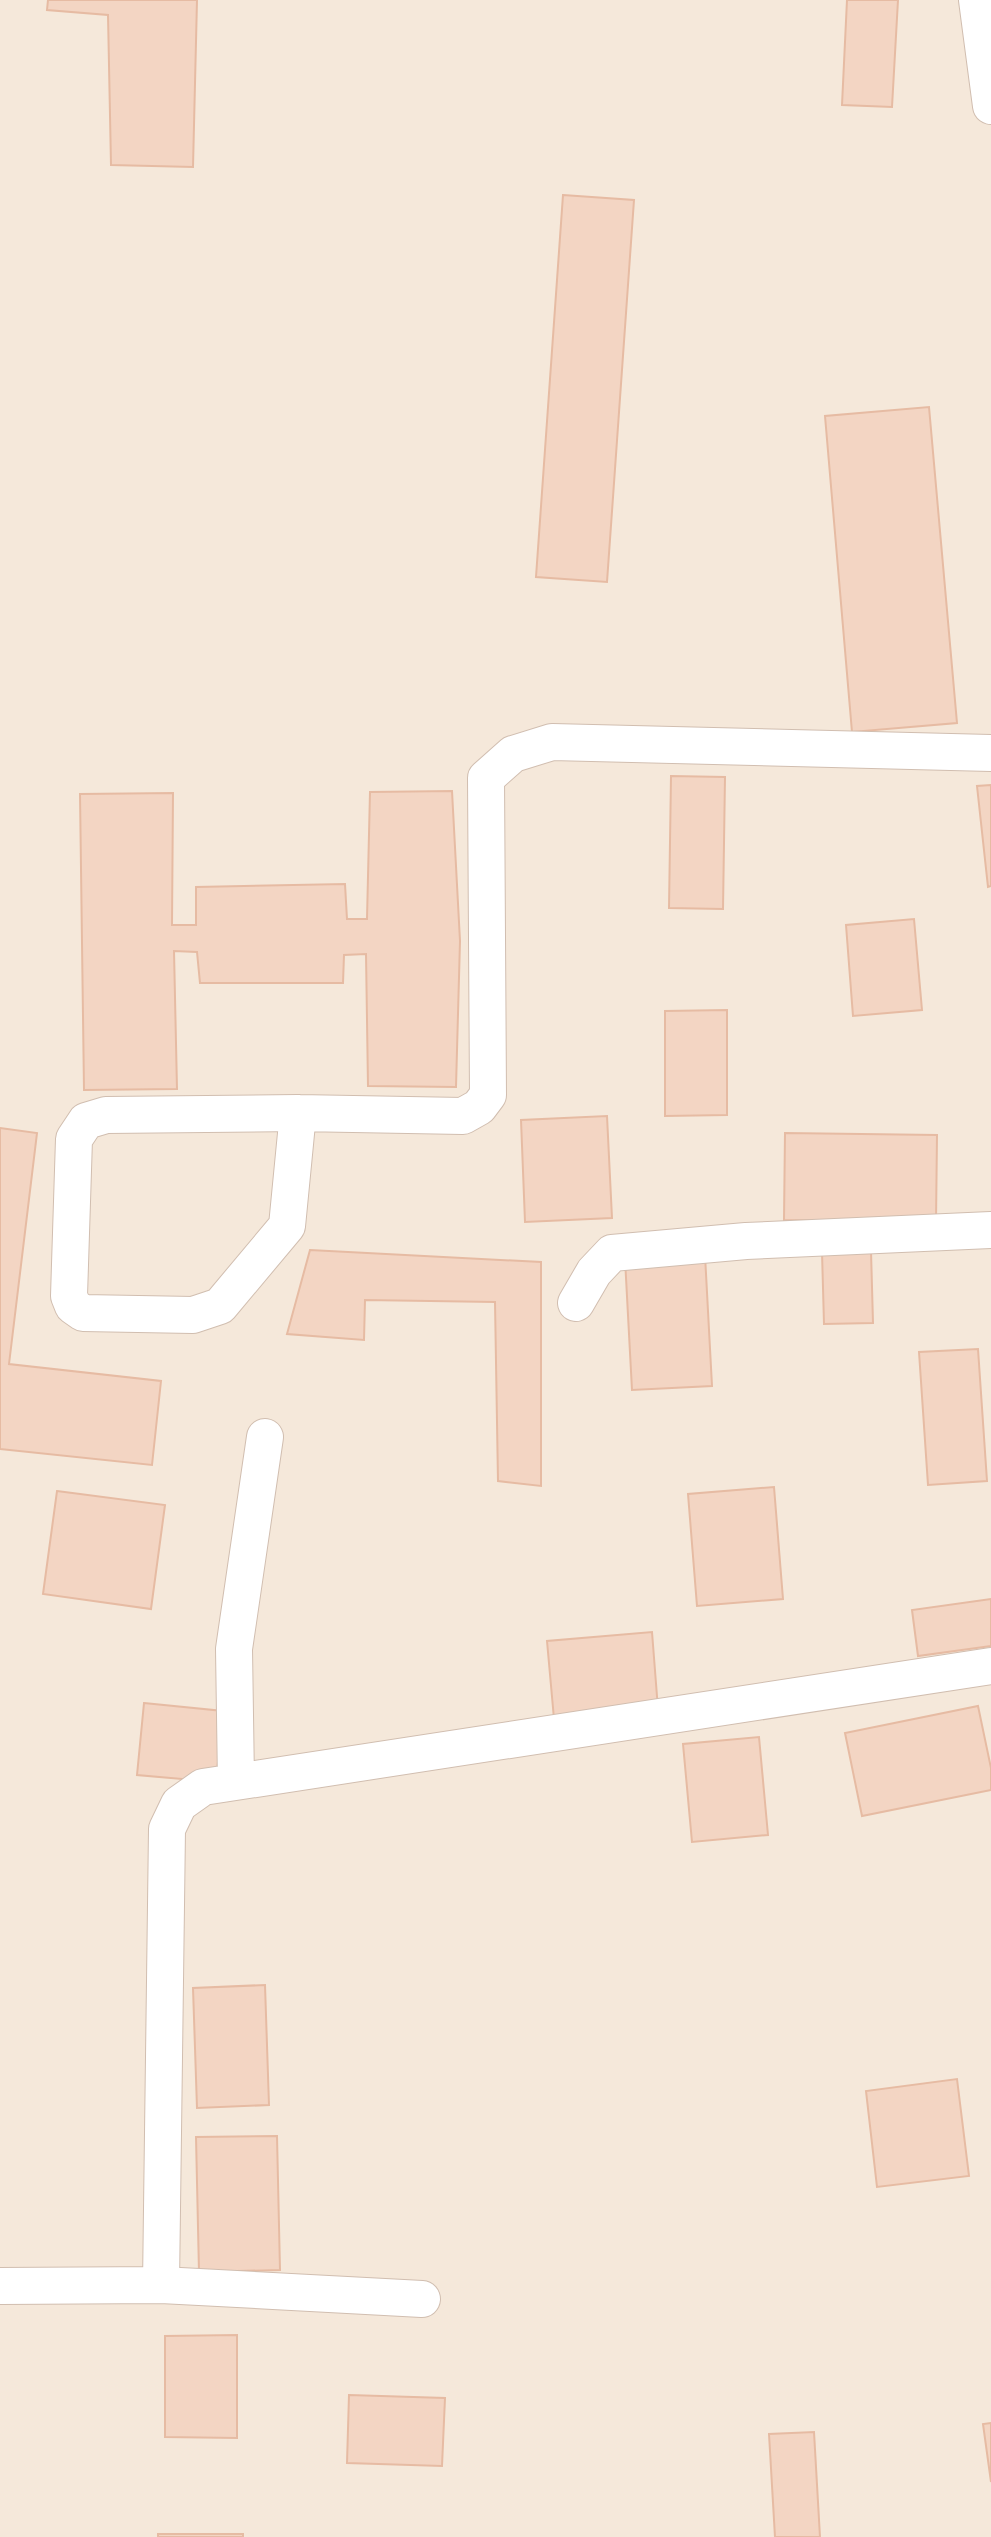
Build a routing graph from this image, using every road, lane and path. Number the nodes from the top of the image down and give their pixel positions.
1 (977, 0) edge
2 (991, 106) edge
3 (991, 753) edge
4 (298, 1113) junction
5 (991, 1230) edge
6 (576, 1303) dead end
7 (265, 1437) dead end
8 (991, 1666) edge
9 (236, 1781) junction
10 (161, 2285) junction
11 (0, 2286) edge
12 (422, 2299) dead end

1 - 2 street
3 - 4 street
4 - 4 street
5 - 6 street
7 - 9 street
8 - 9 street
9 - 10 street
10 - 11 street
10 - 12 street

